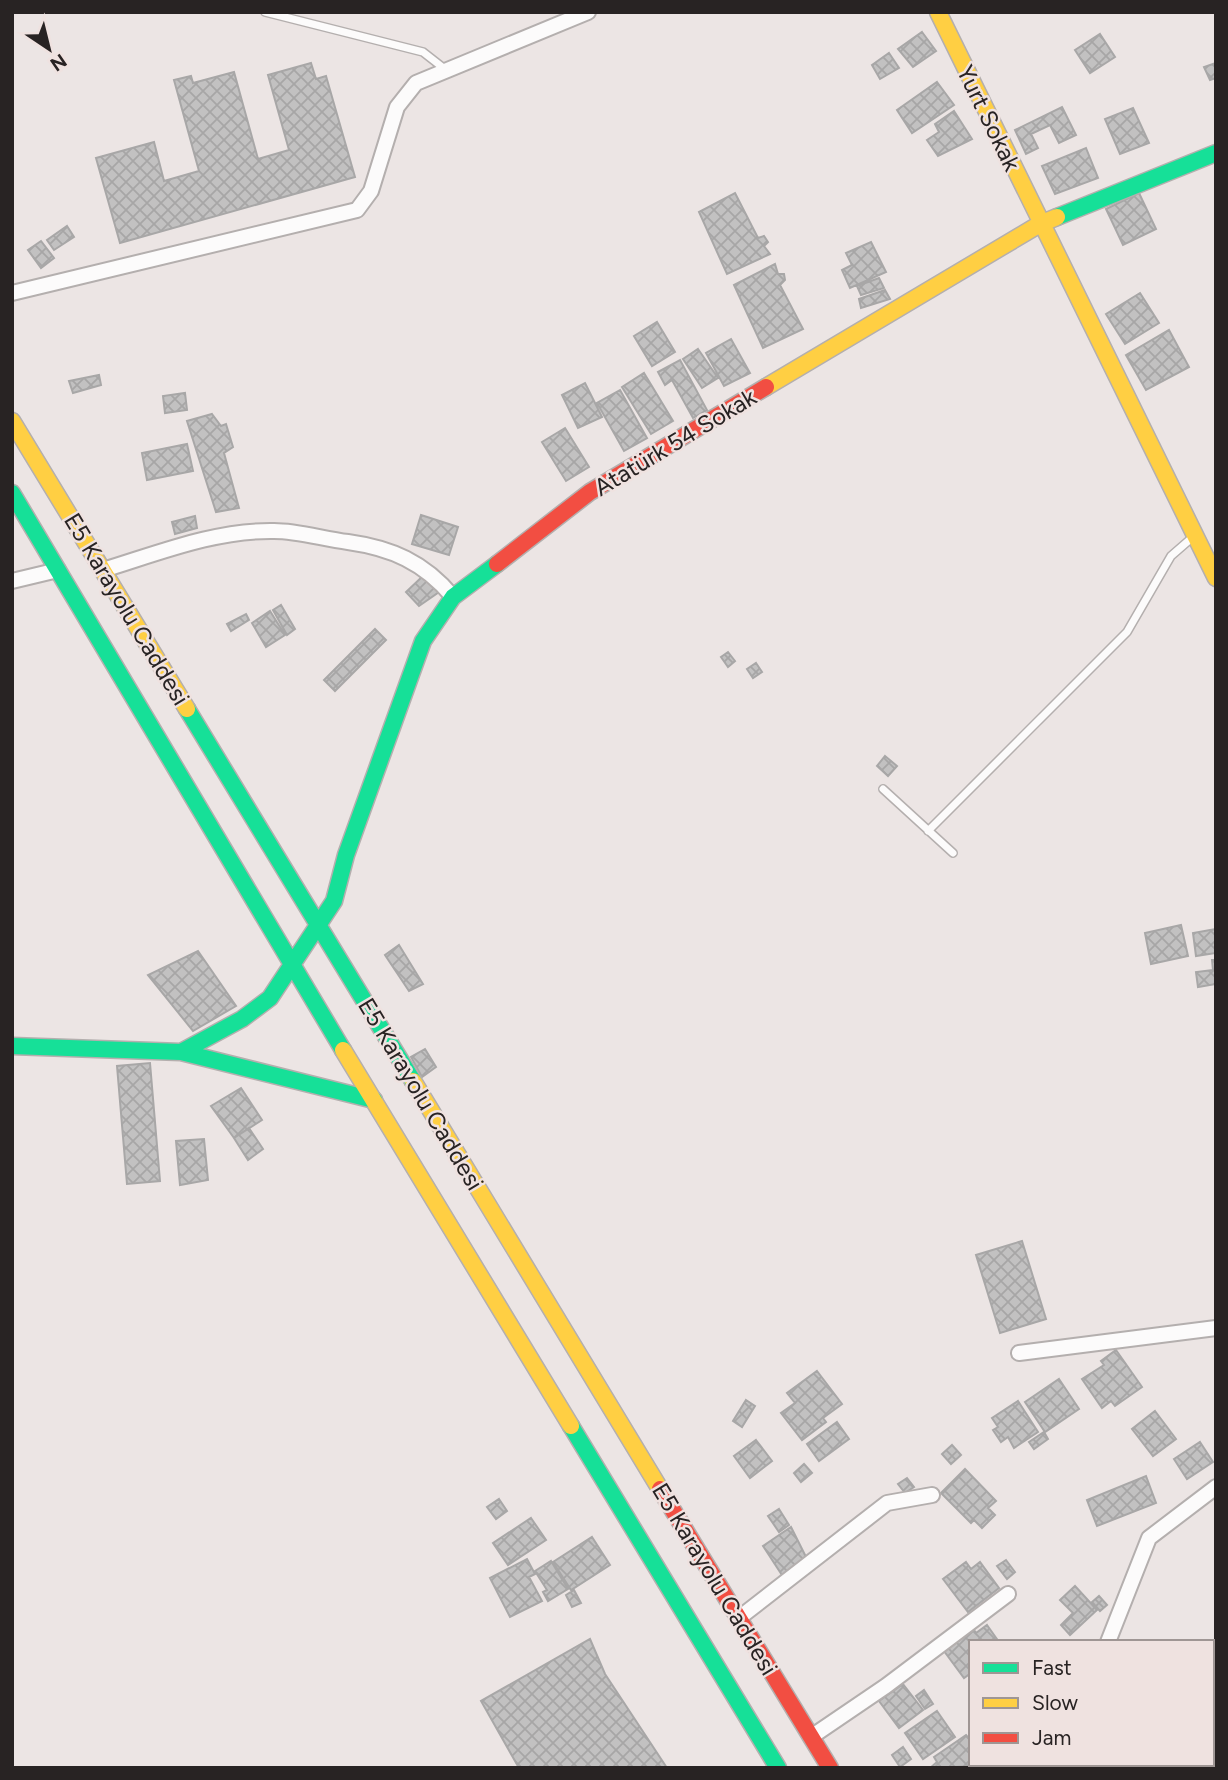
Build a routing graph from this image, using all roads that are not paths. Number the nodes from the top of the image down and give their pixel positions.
1 (265, 12) edge
2 (588, 12) edge
3 (942, 14) edge
4 (446, 70) junction
5 (1216, 153) edge
6 (1040, 224) junction
7 (12, 293) edge
8 (12, 421) edge
9 (12, 493) edge
10 (1194, 535) junction
11 (58, 570) junction
12 (103, 570) junction
13 (1216, 579) edge
14 (12, 581) edge
15 (453, 597) junction
16 (883, 789) dead end
17 (928, 831) junction
18 (953, 853) dead end
19 (318, 926) junction
20 (290, 962) junction
21 (12, 1046) edge
22 (181, 1052) junction
23 (374, 1100) junction
24 (1216, 1328) edge
25 (1019, 1353) dead end
26 (1216, 1487) edge
27 (932, 1495) dead end
28 (1007, 1594) dead end
29 (739, 1618) junction
30 (1109, 1640) edge
31 (811, 1737) junction
32 (778, 1768) edge
33 (830, 1768) edge

1 - 4 lane
2 - 4 street
3 - 6 main road, Yurt Sokak
4 - 7 street
5 - 6 main road, Atatürk 54 Sokak
6 - 10 main road
6 - 15 main road, Atatürk 54 Sokak
8 - 12 main road, E5 Karayolu Caddesi
9 - 11 main road, E5 Karayolu Caddesi
10 - 13 main road
10 - 17 lane
11 - 14 street
11 - 20 main road, E5 Karayolu Caddesi
12 - 15 street
12 - 19 main road, E5 Karayolu Caddesi
15 - 19 main road, Atatürk 54 Sokak
16 - 17 lane
17 - 18 lane
19 - 20 main road, Atatürk 54 Sokak
19 - 29 main road, E5 Karayolu Caddesi
20 - 22 main road, Atatürk 54 Sokak
20 - 23 main road, E5 Karayolu Caddesi
21 - 22 main road, Atatürk 54 Sokak
22 - 23 main road, Atatürk 54 Sokak
23 - 32 main road, E5 Karayolu Caddesi
24 - 25 street
26 - 30 street
27 - 29 street
28 - 31 street
29 - 31 main road, E5 Karayolu Caddesi
31 - 33 main road, E5 Karayolu Caddesi

